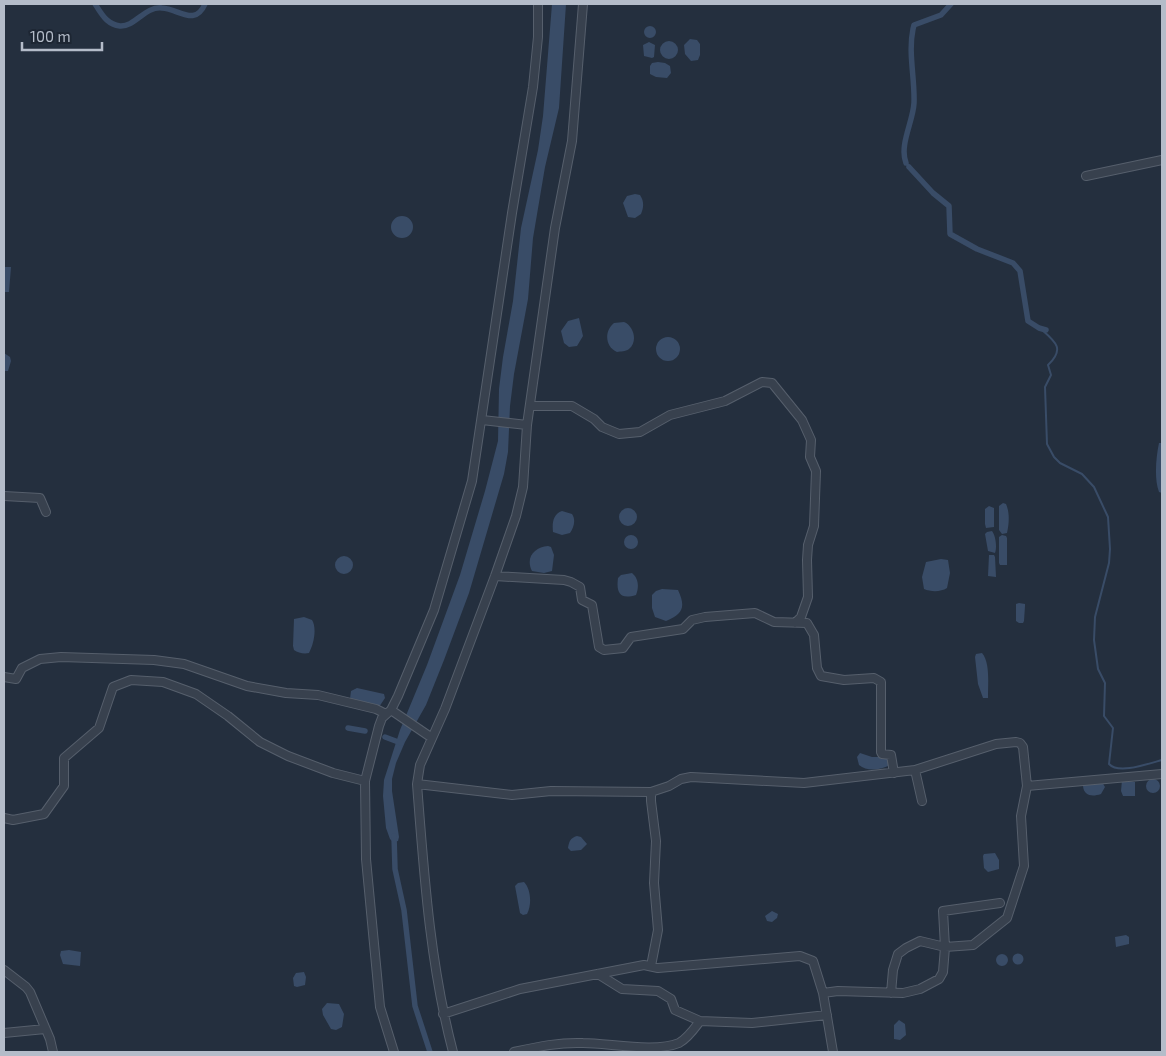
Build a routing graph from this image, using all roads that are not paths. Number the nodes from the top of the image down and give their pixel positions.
1 (538, 4) edge
2 (583, 4) edge
3 (1162, 160) edge
4 (1086, 176) dead end
5 (530, 406) junction
6 (482, 420) junction
7 (527, 424) junction
8 (4, 496) edge
9 (46, 512) dead end
10 (495, 576) junction
11 (795, 623) junction
12 (4, 677) edge
13 (388, 712) junction
14 (432, 738) junction
15 (915, 770) junction
16 (894, 773) junction
17 (1162, 774) edge
18 (365, 781) junction
19 (417, 784) junction
20 (1027, 786) junction
21 (651, 792) junction
22 (922, 801) dead end
23 (4, 818) edge
24 (1000, 903) dead end
25 (945, 947) junction
26 (651, 966) junction
27 (4, 970) edge
28 (598, 974) junction
29 (823, 993) junction
30 (891, 993) junction
31 (443, 1014) junction
32 (827, 1015) junction
33 (700, 1021) junction
34 (45, 1029) junction
35 (4, 1033) edge
36 (53, 1052) edge
37 (394, 1052) edge
38 (453, 1052) edge
39 (514, 1052) edge
40 (833, 1052) edge

1 - 6 street
2 - 5 street
3 - 4 street
5 - 7 street
5 - 11 street
6 - 7 street
6 - 13 street
7 - 10 street
8 - 9 street
10 - 11 street
10 - 14 street
11 - 16 street
12 - 13 street
13 - 14 street
13 - 18 street
14 - 19 street
15 - 16 street
15 - 20 street
15 - 22 street
16 - 21 street
17 - 20 street
18 - 23 street
18 - 37 street
19 - 21 street
19 - 31 street
20 - 25 street
21 - 26 street
24 - 25 street
25 - 30 street
25 - 30 street
26 - 28 street
26 - 29 street
27 - 34 street
28 - 31 street
28 - 33 street
29 - 30 street
29 - 32 street
31 - 38 street
32 - 33 street
32 - 40 street
33 - 39 street
34 - 35 street
34 - 36 street

